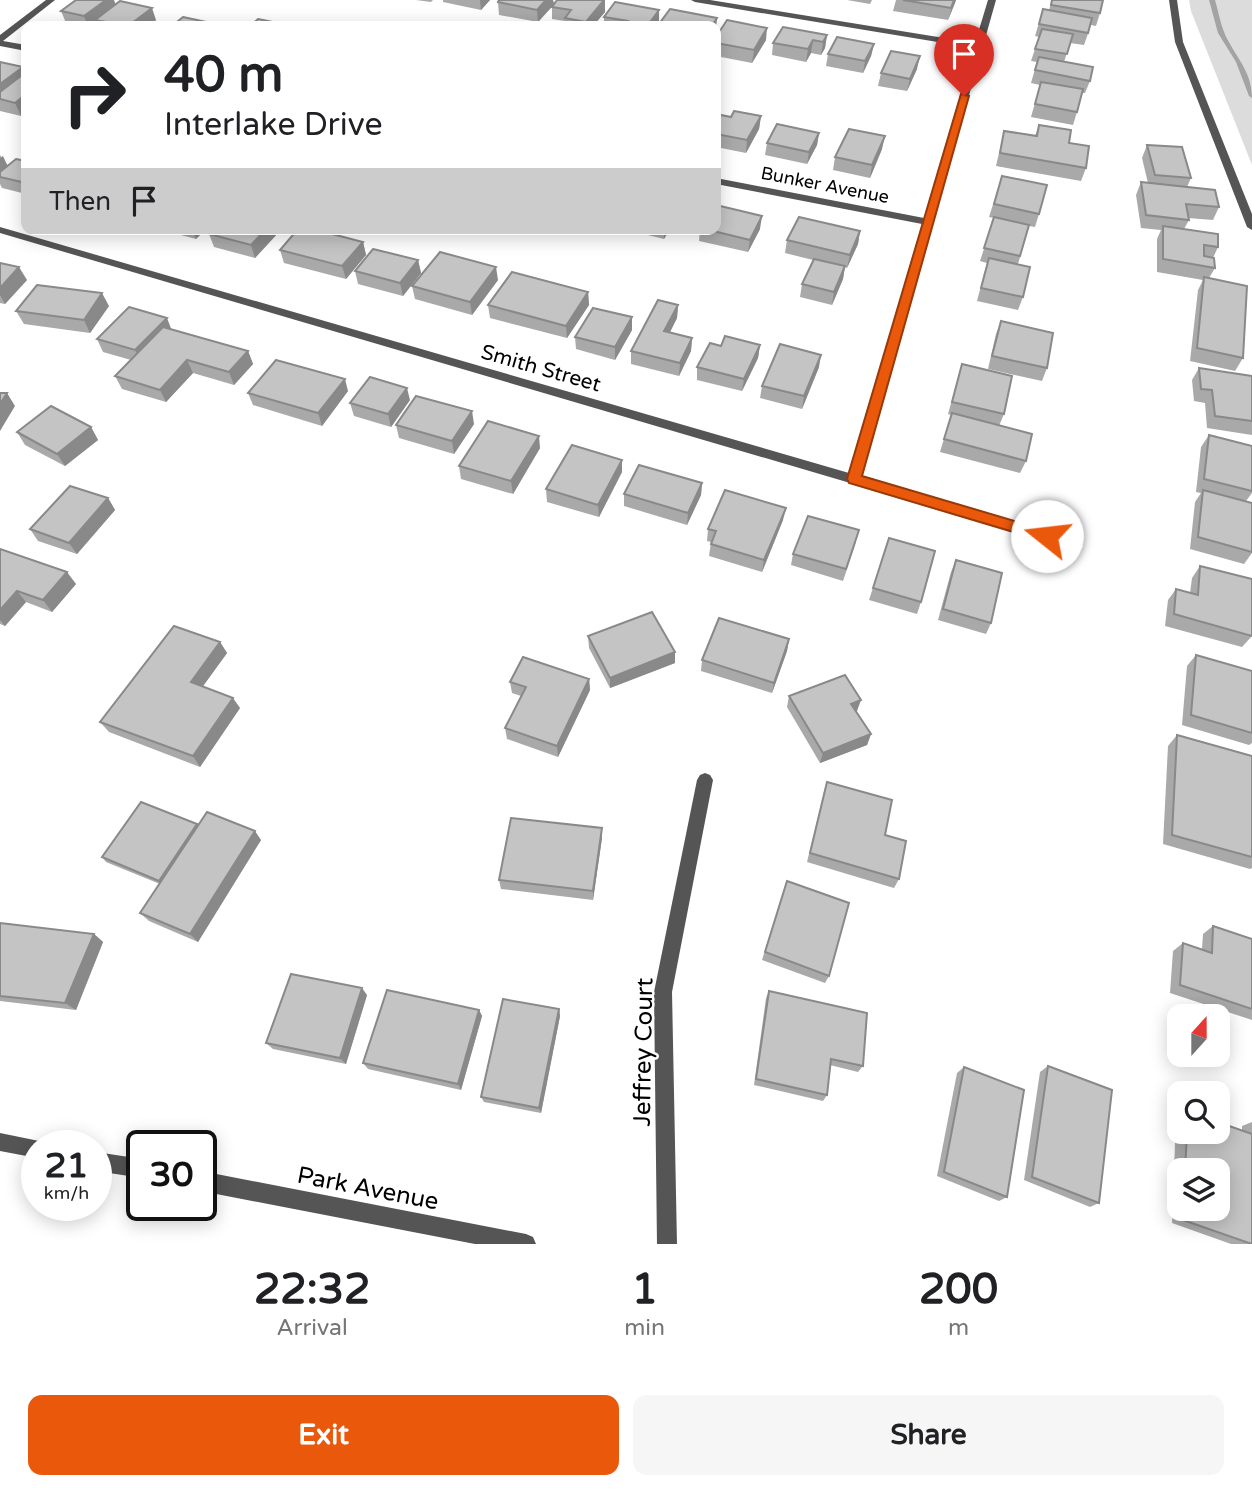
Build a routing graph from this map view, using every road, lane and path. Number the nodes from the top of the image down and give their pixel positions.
1 (51, 0) edge
2 (695, 0) edge
3 (992, 0) edge
4 (1173, 0) edge
5 (25, 21) edge
6 (21, 24) edge
7 (0, 41) edge
8 (979, 46) junction
9 (21, 47) edge
10 (721, 182) edge
11 (928, 222) junction
12 (1252, 227) edge
13 (0, 230) edge
14 (854, 479) junction
15 (1071, 543) dead end
16 (705, 780) dead end
17 (0, 1142) edge
18 (21, 1146) edge
19 (217, 1184) edge
20 (526, 1244) edge
21 (667, 1244) edge

1 - 5 street
2 - 8 street
3 - 8 street
4 - 12 street
6 - 7 street
7 - 9 street
8 - 11 street
10 - 11 street, Bunker Avenue
11 - 14 street
13 - 14 street, Smith Street
14 - 15 street, Smith Street
16 - 21 street, Jeffrey Court
17 - 18 street
19 - 20 street, Park Avenue

